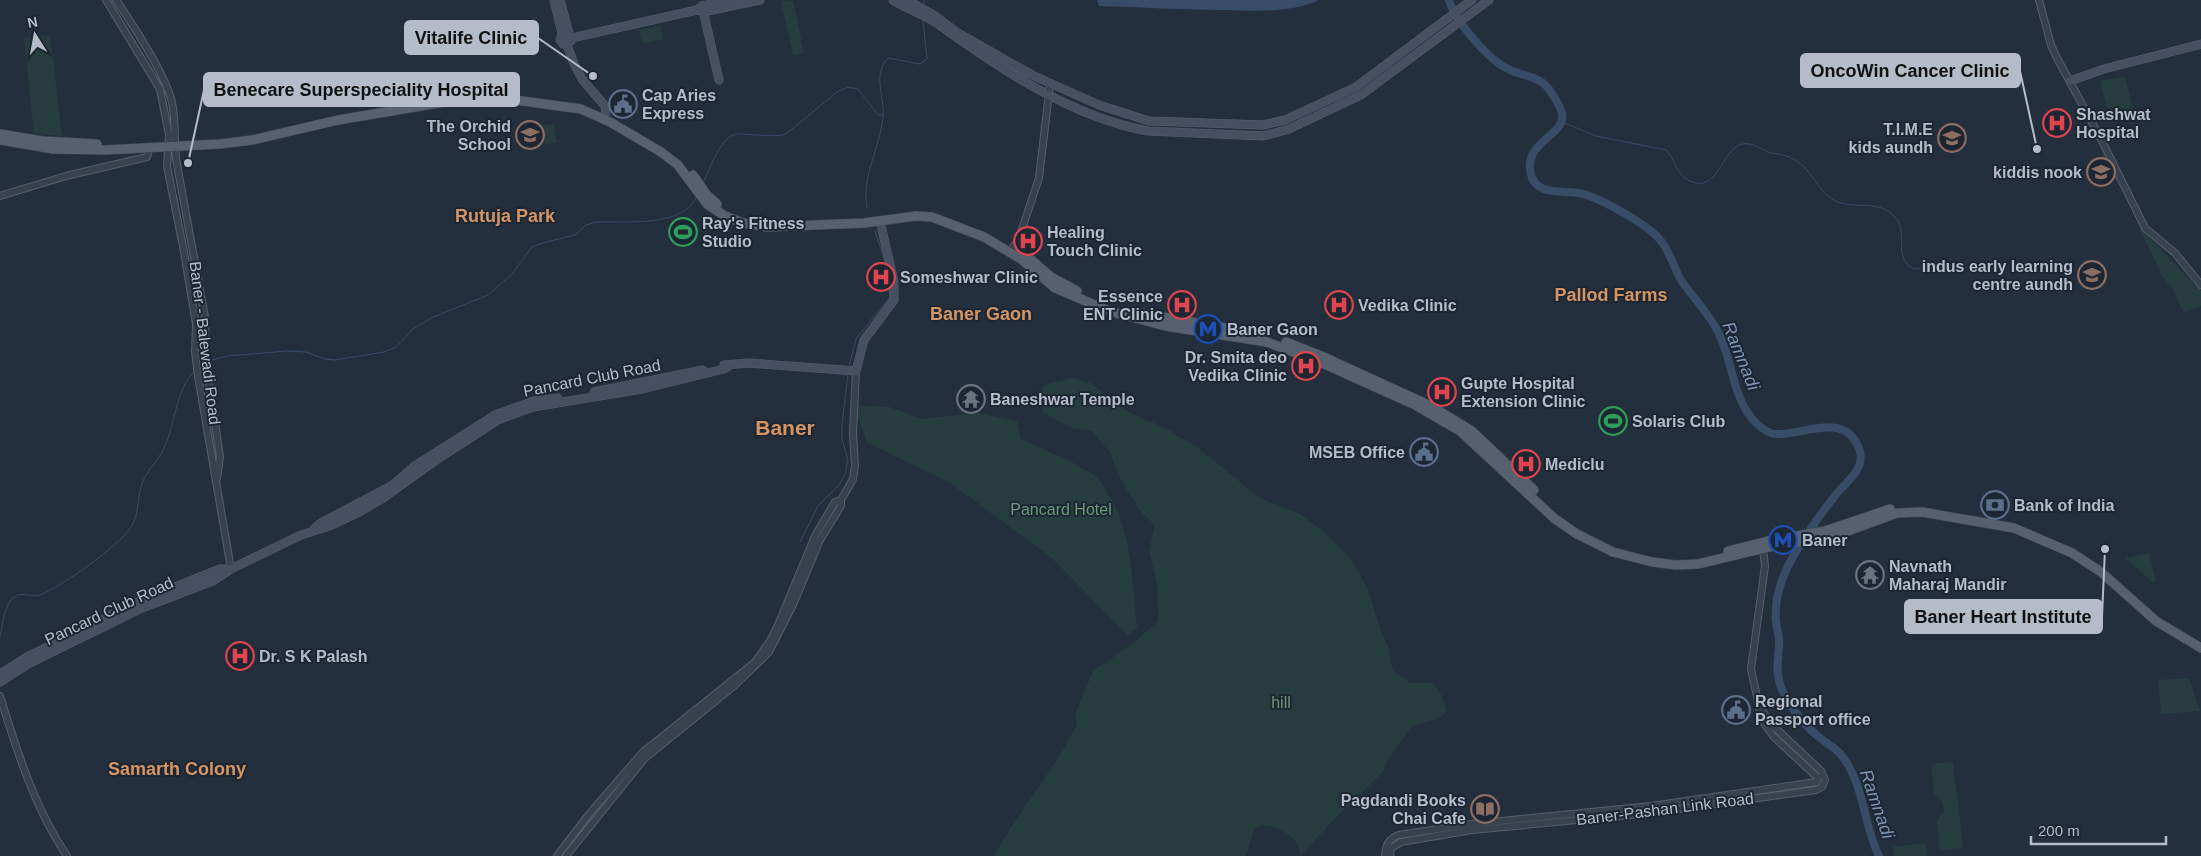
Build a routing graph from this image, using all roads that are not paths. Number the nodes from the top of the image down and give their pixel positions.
1 (106, 0) edge
2 (116, 0) edge
3 (554, 0) edge
4 (560, 0) edge
5 (731, 0) edge
6 (760, 0) edge
7 (894, 0) edge
8 (907, 0) edge
9 (1472, 0) edge
10 (1489, 0) edge
11 (2039, 0) edge
12 (701, 9) junction
13 (916, 9) junction
14 (954, 34) junction
15 (567, 38) junction
16 (2201, 44) edge
17 (2201, 49) edge
18 (2098, 72) junction
19 (719, 80) dead end
20 (2070, 81) junction
21 (1050, 84) junction
22 (1049, 95) junction
23 (604, 115) junction
24 (1275, 124) junction
25 (1278, 133) junction
26 (0, 134) edge
27 (0, 140) edge
28 (172, 145) junction
29 (143, 152) junction
30 (0, 196) edge
31 (705, 198) junction
32 (880, 221) junction
33 (1014, 249) junction
34 (2201, 285) edge
35 (855, 371) junction
36 (217, 479) junction
37 (840, 500) junction
38 (2019, 526) junction
39 (1794, 540) junction
40 (1763, 548) junction
41 (231, 569) junction
42 (2201, 641) edge
43 (2201, 648) edge
44 (0, 674) edge
45 (0, 682) edge
46 (0, 696) edge
47 (1398, 840) junction
48 (67, 856) edge
49 (557, 856) edge
50 (566, 856) edge
51 (1385, 856) edge
52 (1390, 856) edge

1 - 28 street
2 - 28 street
3 - 15 main road
4 - 15 main road
5 - 12 main road
6 - 12 main road
7 - 13 main road
8 - 13 main road
9 - 24 main road
10 - 25 main road
11 - 20 street
12 - 15 main road
12 - 19 main road
13 - 14 main road
14 - 21 main road
14 - 22 main road
15 - 23 main road
16 - 18 main road
17 - 18 main road
18 - 20 main road
20 - 34 street
21 - 22 street
21 - 24 main road
22 - 25 main road
22 - 33 street
23 - 28 main road
23 - 31 main road
24 - 25 main road
26 - 28 main road
27 - 29 main road
28 - 29 main road
28 - 36 street, Baner - Balewadi Road
28 - 36 street, Baner - Balewadi Road
29 - 30 street
31 - 32 main road
31 - 33 main road
32 - 33 main road
32 - 35 main road
33 - 39 main road
33 - 40 main road
35 - 37 street
35 - 41 main road, Pancard Club Road
36 - 41 street, Baner - Balewadi Road
37 - 49 street
37 - 50 street
38 - 39 main road
38 - 42 main road
38 - 43 main road
39 - 40 main road
40 - 47 street, Baner-Pashan Link Road
41 - 44 main road, Pancard Club Road
41 - 45 main road, Pancard Club Road
46 - 48 street
47 - 51 street
47 - 52 street

